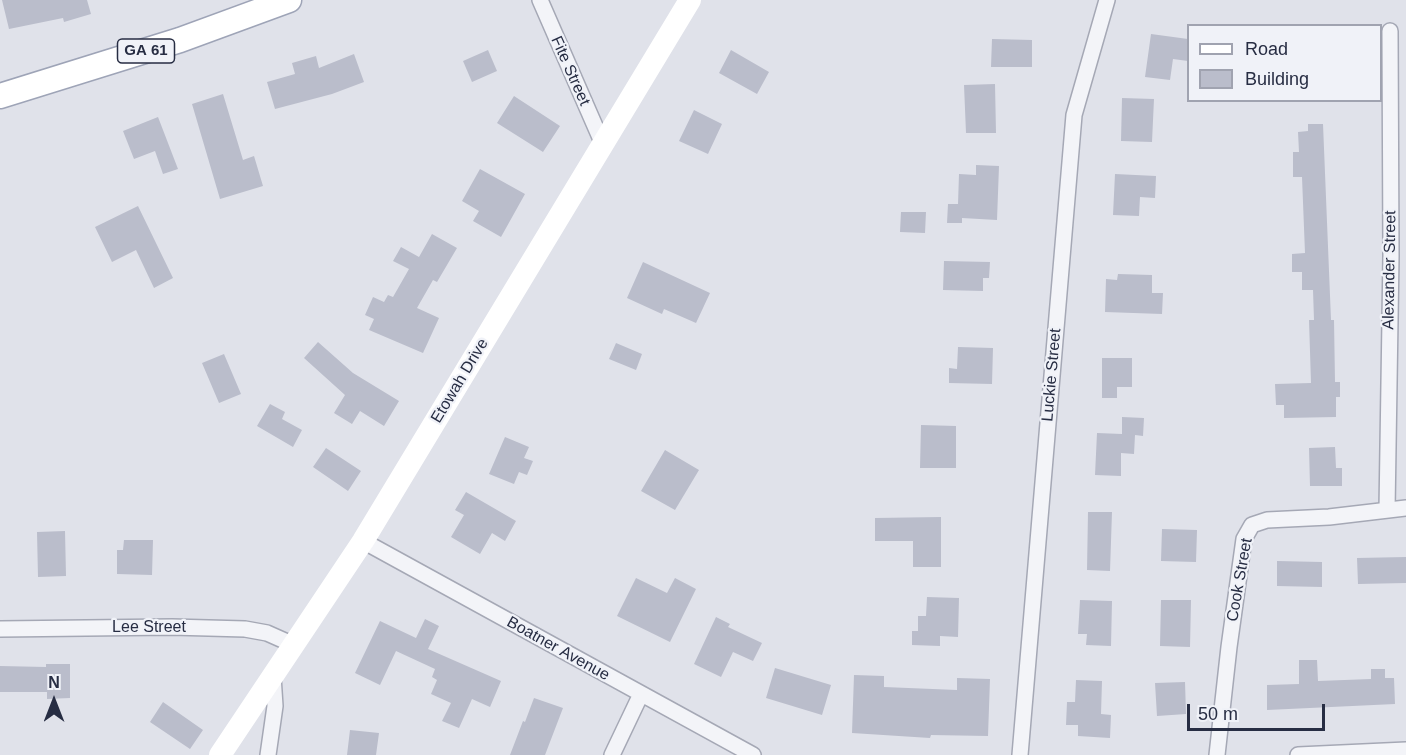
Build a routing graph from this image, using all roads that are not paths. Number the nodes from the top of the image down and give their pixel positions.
1 (290, 0) edge
2 (540, 0) edge
3 (690, 0) edge
4 (1107, 0) edge
5 (1390, 31) dead end
6 (0, 96) edge
7 (602, 142) junction
8 (1399, 256) edge
9 (1406, 508) edge
10 (1387, 510) junction
11 (363, 542) junction
12 (0, 629) edge
13 (294, 645) junction
14 (273, 676) junction
15 (641, 694) junction
16 (1406, 750) edge
17 (220, 755) edge
18 (268, 755) edge
19 (612, 755) edge
20 (753, 755) edge
21 (1020, 755) edge
22 (1217, 755) edge
23 (1298, 755) edge

1 - 6 main road, GA 61
2 - 7 street, Fite Street
3 - 7 street, Etowah Drive
4 - 21 street, Luckie Street
5 - 8 street, Alexander Street
7 - 11 street, Etowah Drive
8 - 10 street, Alexander Street
9 - 10 street, Cook Street
10 - 22 street, Cook Street
11 - 13 street, Etowah Drive
11 - 15 street, Boatner Avenue
12 - 13 street, Lee Street
13 - 14 street, Etowah Drive
14 - 17 street, Etowah Drive
14 - 18 street
15 - 19 street
15 - 20 street, Boatner Avenue
16 - 23 street

